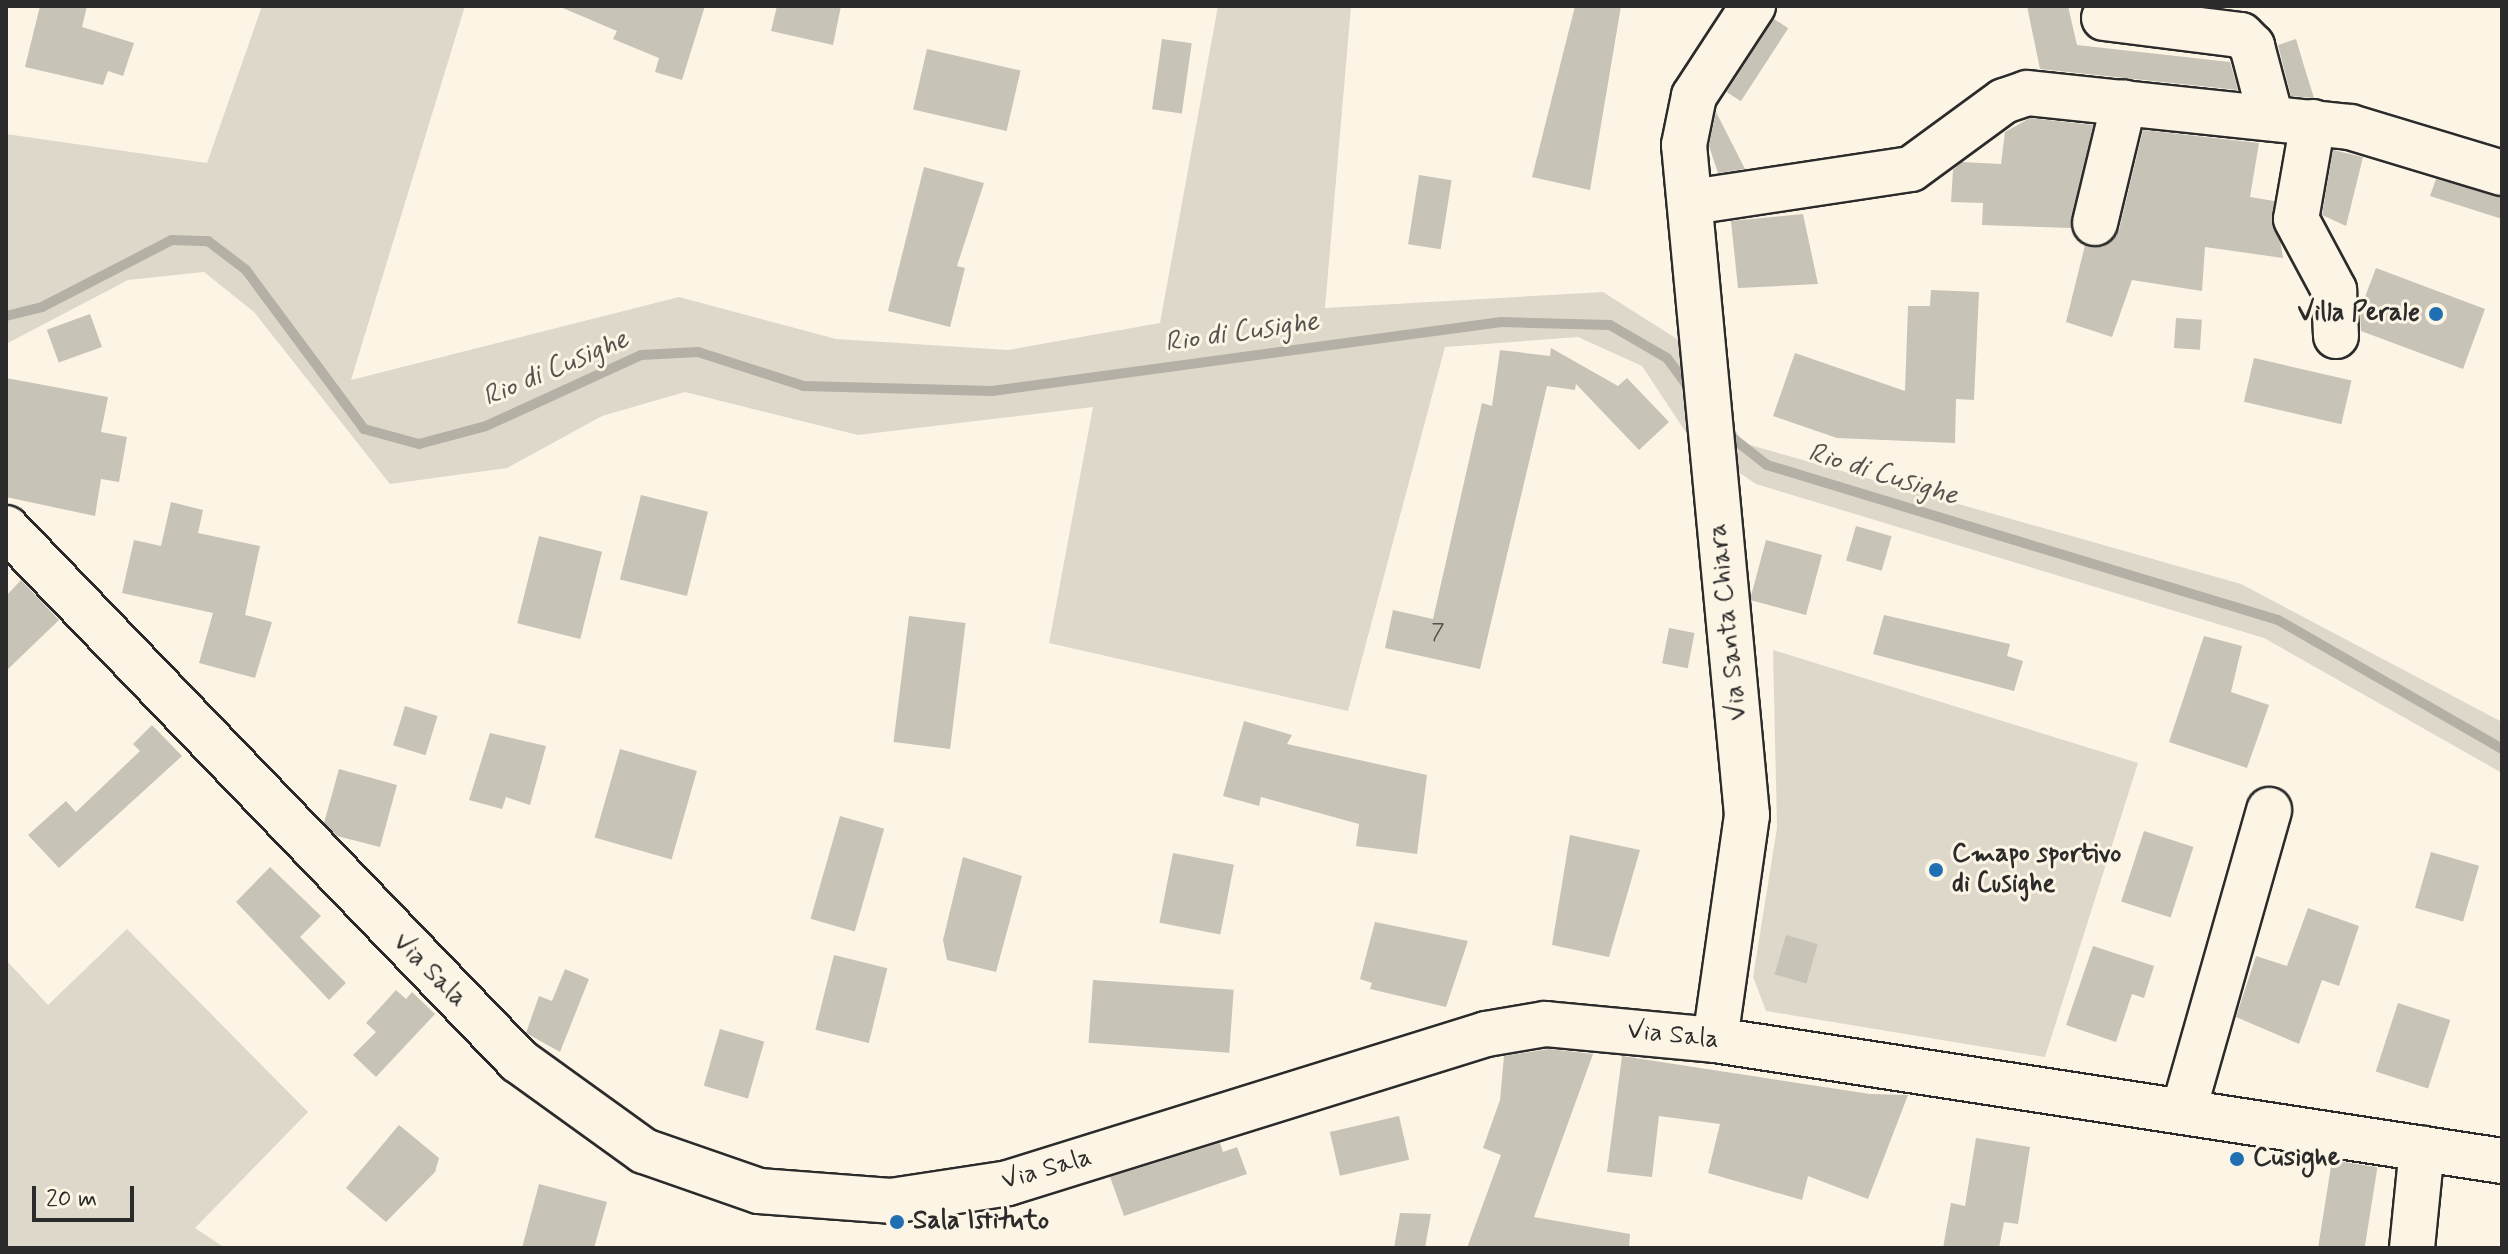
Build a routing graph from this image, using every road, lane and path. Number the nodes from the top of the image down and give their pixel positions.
1 (1753, 6) edge
2 (2104, 18) dead end
3 (2124, 102) junction
4 (2292, 120) junction
5 (2502, 173) edge
6 (1692, 202) junction
7 (2095, 223) dead end
8 (2336, 336) dead end
9 (7, 530) edge
10 (2269, 810) dead end
11 (1715, 1040) junction
12 (2184, 1109) junction
13 (2422, 1148) junction
14 (2502, 1161) edge
15 (2412, 1248) edge

1 - 6 street, Via Santa Chiara
2 - 4 street
3 - 4 street
3 - 6 street
3 - 7 street
4 - 5 street
4 - 8 street
6 - 11 street, Via Santa Chiara
9 - 11 street, Via Sala
10 - 12 street
11 - 12 street, Via Sala
12 - 13 street, Via Sala
13 - 14 street, Via Sala
13 - 15 street

